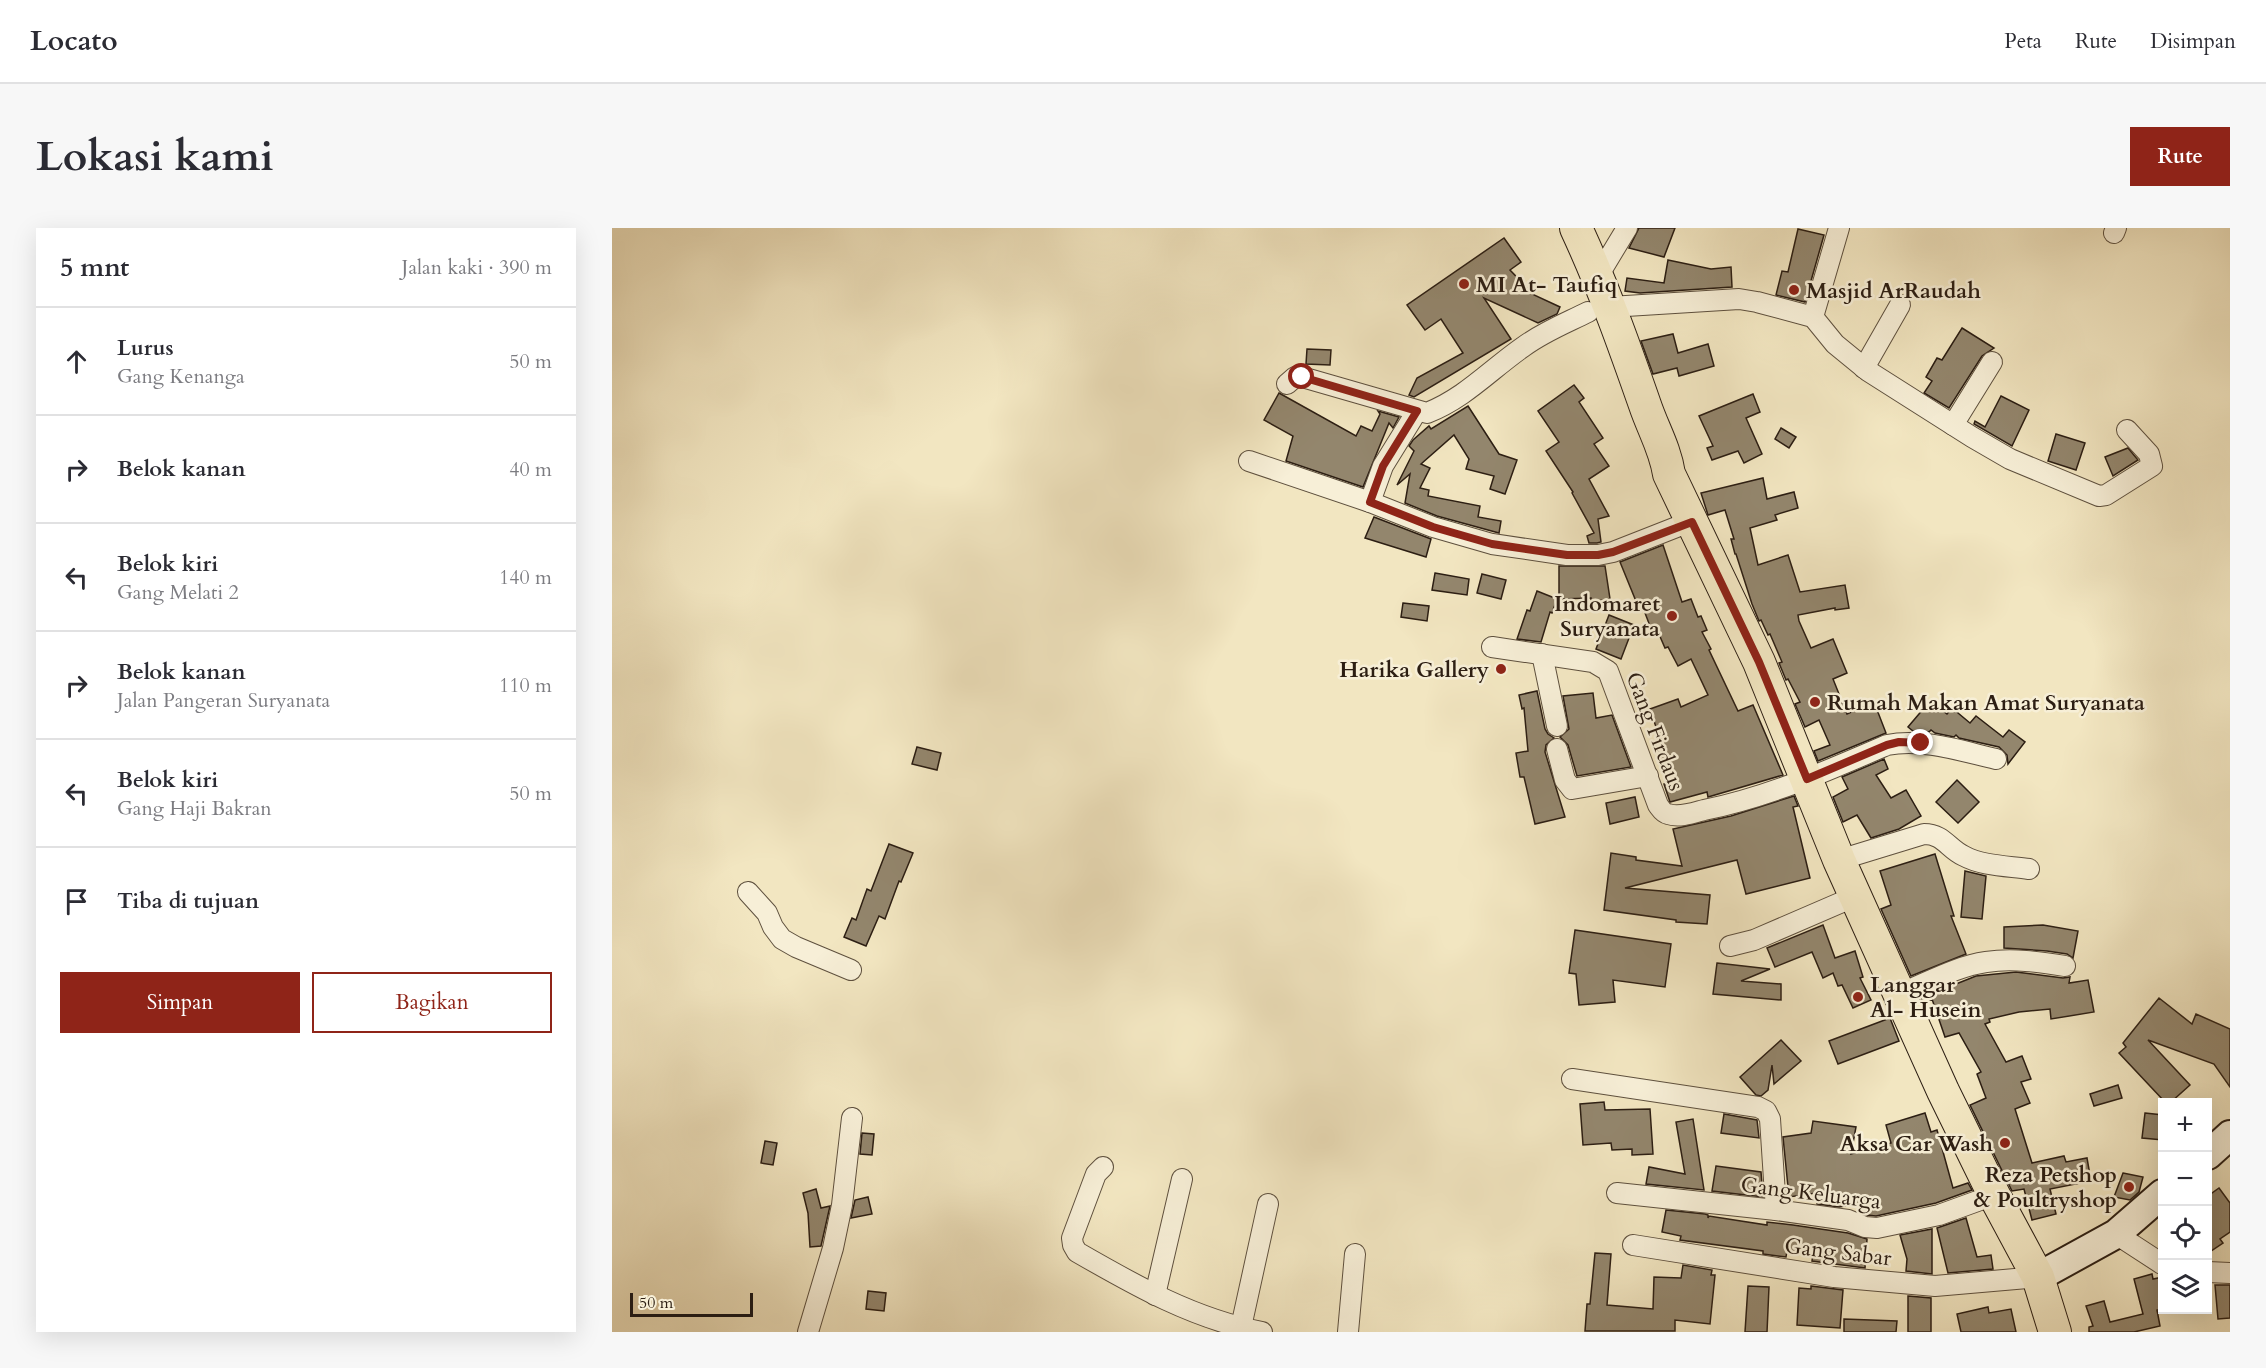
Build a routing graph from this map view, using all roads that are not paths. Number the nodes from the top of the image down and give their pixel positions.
1 (1553, 228) edge
2 (1576, 228) edge
3 (1627, 228) edge
4 (1839, 228) edge
5 (1594, 295) junction
6 (1900, 305) dead end
7 (1813, 317) junction
8 (1992, 362) dead end
9 (1864, 368) junction
10 (1287, 384) dead end
11 (1417, 411) junction
12 (1953, 425) junction
13 (2127, 430) dead end
14 (1250, 461) dead end
15 (1370, 502) junction
16 (1692, 522) junction
17 (1492, 647) dead end
18 (1542, 654) junction
19 (1557, 726) dead end
20 (1557, 749) dead end
21 (1996, 759) dead end
22 (1648, 776) junction
23 (1807, 779) junction
24 (1839, 861) junction
25 (2029, 869) dead end
26 (748, 892) dead end
27 (1856, 896) junction
28 (1730, 946) dead end
29 (2065, 966) dead end
30 (851, 970) dead end
31 (1899, 994) junction
32 (1572, 1079) dead end
33 (852, 1118) dead end
34 (1103, 1167) dead end
35 (1182, 1179) dead end
36 (1617, 1193) dead end
37 (1995, 1195) junction
38 (2158, 1198) edge
39 (1268, 1204) dead end
40 (1776, 1210) junction
41 (2116, 1234) junction
42 (1633, 1245) dead end
43 (1355, 1254) dead end
44 (2158, 1261) edge
45 (2212, 1272) edge
46 (2230, 1273) edge
47 (2038, 1277) junction
48 (1155, 1295) junction
49 (1241, 1327) junction
50 (808, 1332) edge
51 (1262, 1332) edge
52 (1348, 1332) edge
53 (2055, 1332) edge

1 - 5 main road
2 - 5 main road
3 - 5 street
4 - 7 street
5 - 7 street
5 - 11 street
5 - 16 main road
6 - 9 street
7 - 9 street
8 - 12 street
9 - 12 street
10 - 11 street
11 - 15 street
12 - 13 street
14 - 15 street
15 - 16 street
16 - 23 main road
17 - 18 street, Gang Firdaus
18 - 19 street
18 - 22 street, Gang Firdaus
20 - 22 street
21 - 23 street, Gang Firdaus
22 - 23 street, Gang Firdaus
23 - 24 main road
24 - 25 street
24 - 27 main road
26 - 30 street
27 - 28 street
27 - 31 main road
29 - 31 street
31 - 37 main road
32 - 40 street
33 - 50 street
34 - 48 street
35 - 48 street
36 - 40 street, Gang Keluarga
37 - 40 street, Gang Keluarga
37 - 47 main road
38 - 41 main road
39 - 49 street
41 - 44 street
41 - 47 main road
42 - 47 street, Gang Sabar
43 - 52 street
45 - 46 street
47 - 53 main road
48 - 49 street
49 - 51 street

